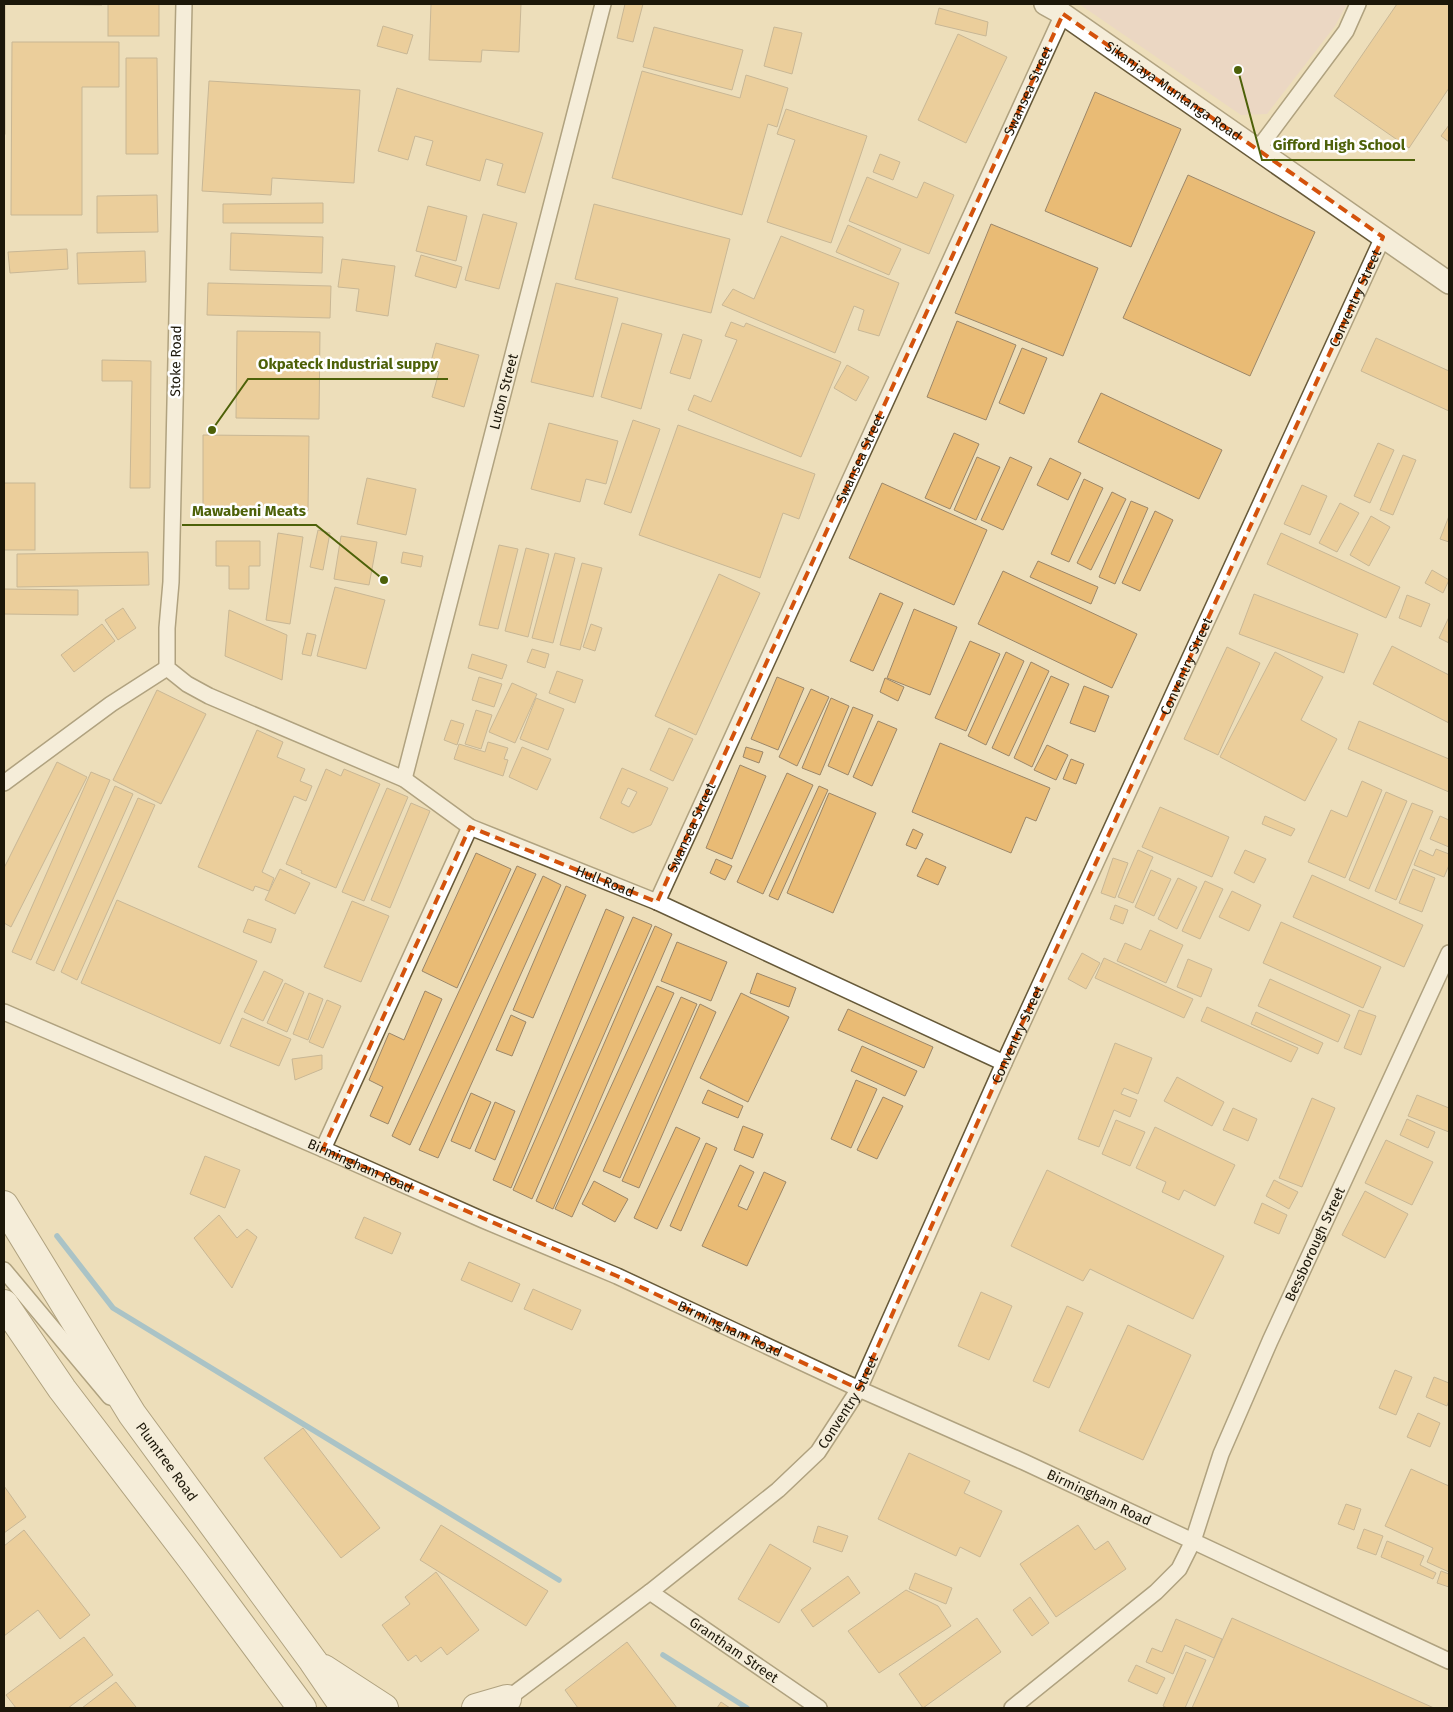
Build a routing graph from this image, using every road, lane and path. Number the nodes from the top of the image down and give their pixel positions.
1 (184, 4) edge
2 (603, 4) edge
3 (1045, 4) edge
4 (1358, 4) edge
5 (1063, 14) junction
6 (1258, 149) junction
7 (1383, 237) junction
8 (1449, 283) edge
9 (167, 668) junction
10 (404, 778) junction
11 (4, 783) edge
12 (470, 827) junction
13 (657, 902) junction
14 (1449, 953) edge
15 (4, 1012) edge
16 (1004, 1063) junction
17 (323, 1149) junction
18 (4, 1205) edge
19 (4, 1270) edge
20 (4, 1304) edge
21 (4, 1328) edge
22 (62, 1389) junction
23 (859, 1389) junction
24 (132, 1414) junction
25 (1193, 1541) junction
26 (650, 1592) junction
27 (313, 1661) junction
28 (1449, 1661) edge
29 (275, 1671) junction
30 (501, 1705) edge
31 (283, 1708) edge
32 (302, 1708) edge
33 (345, 1708) edge
34 (384, 1708) edge
35 (476, 1708) edge
36 (820, 1708) edge
37 (1012, 1708) edge

1 - 9 street, Stoke Road
2 - 10 street, Luton Street
3 - 5 street, Sikanjaya Muntanga Road
4 - 6 street
5 - 6 street, Sikanjaya Muntanga Road
5 - 13 street, Swansea Street
6 - 7 street, Sikanjaya Muntanga Road
7 - 8 street, Sikanjaya Muntanga Road
7 - 16 street, Conventry Street
9 - 10 street, Hull Road
9 - 11 street
10 - 12 street, Hull Road
12 - 13 street, Hull Road
12 - 17 street
13 - 16 street, Hull Road
14 - 25 street, Bessborough Street
15 - 17 street, Birmingham Road
16 - 23 street, Conventry Street
17 - 23 street, Birmingham Road
18 - 24 highway, Plumtree Road
19 - 24 street
20 - 22 highway
21 - 22 street
22 - 29 highway
23 - 25 street, Birmingham Road
23 - 26 street, Conventry Street
24 - 27 highway, Plumtree Road
25 - 28 street, Birmingham Road
25 - 37 street, Bessborough Street
26 - 30 street, Conventry Street
26 - 36 street, Grantham Street
27 - 33 highway, Plumtree Road
27 - 34 highway
29 - 31 highway
29 - 32 highway
30 - 35 highway

